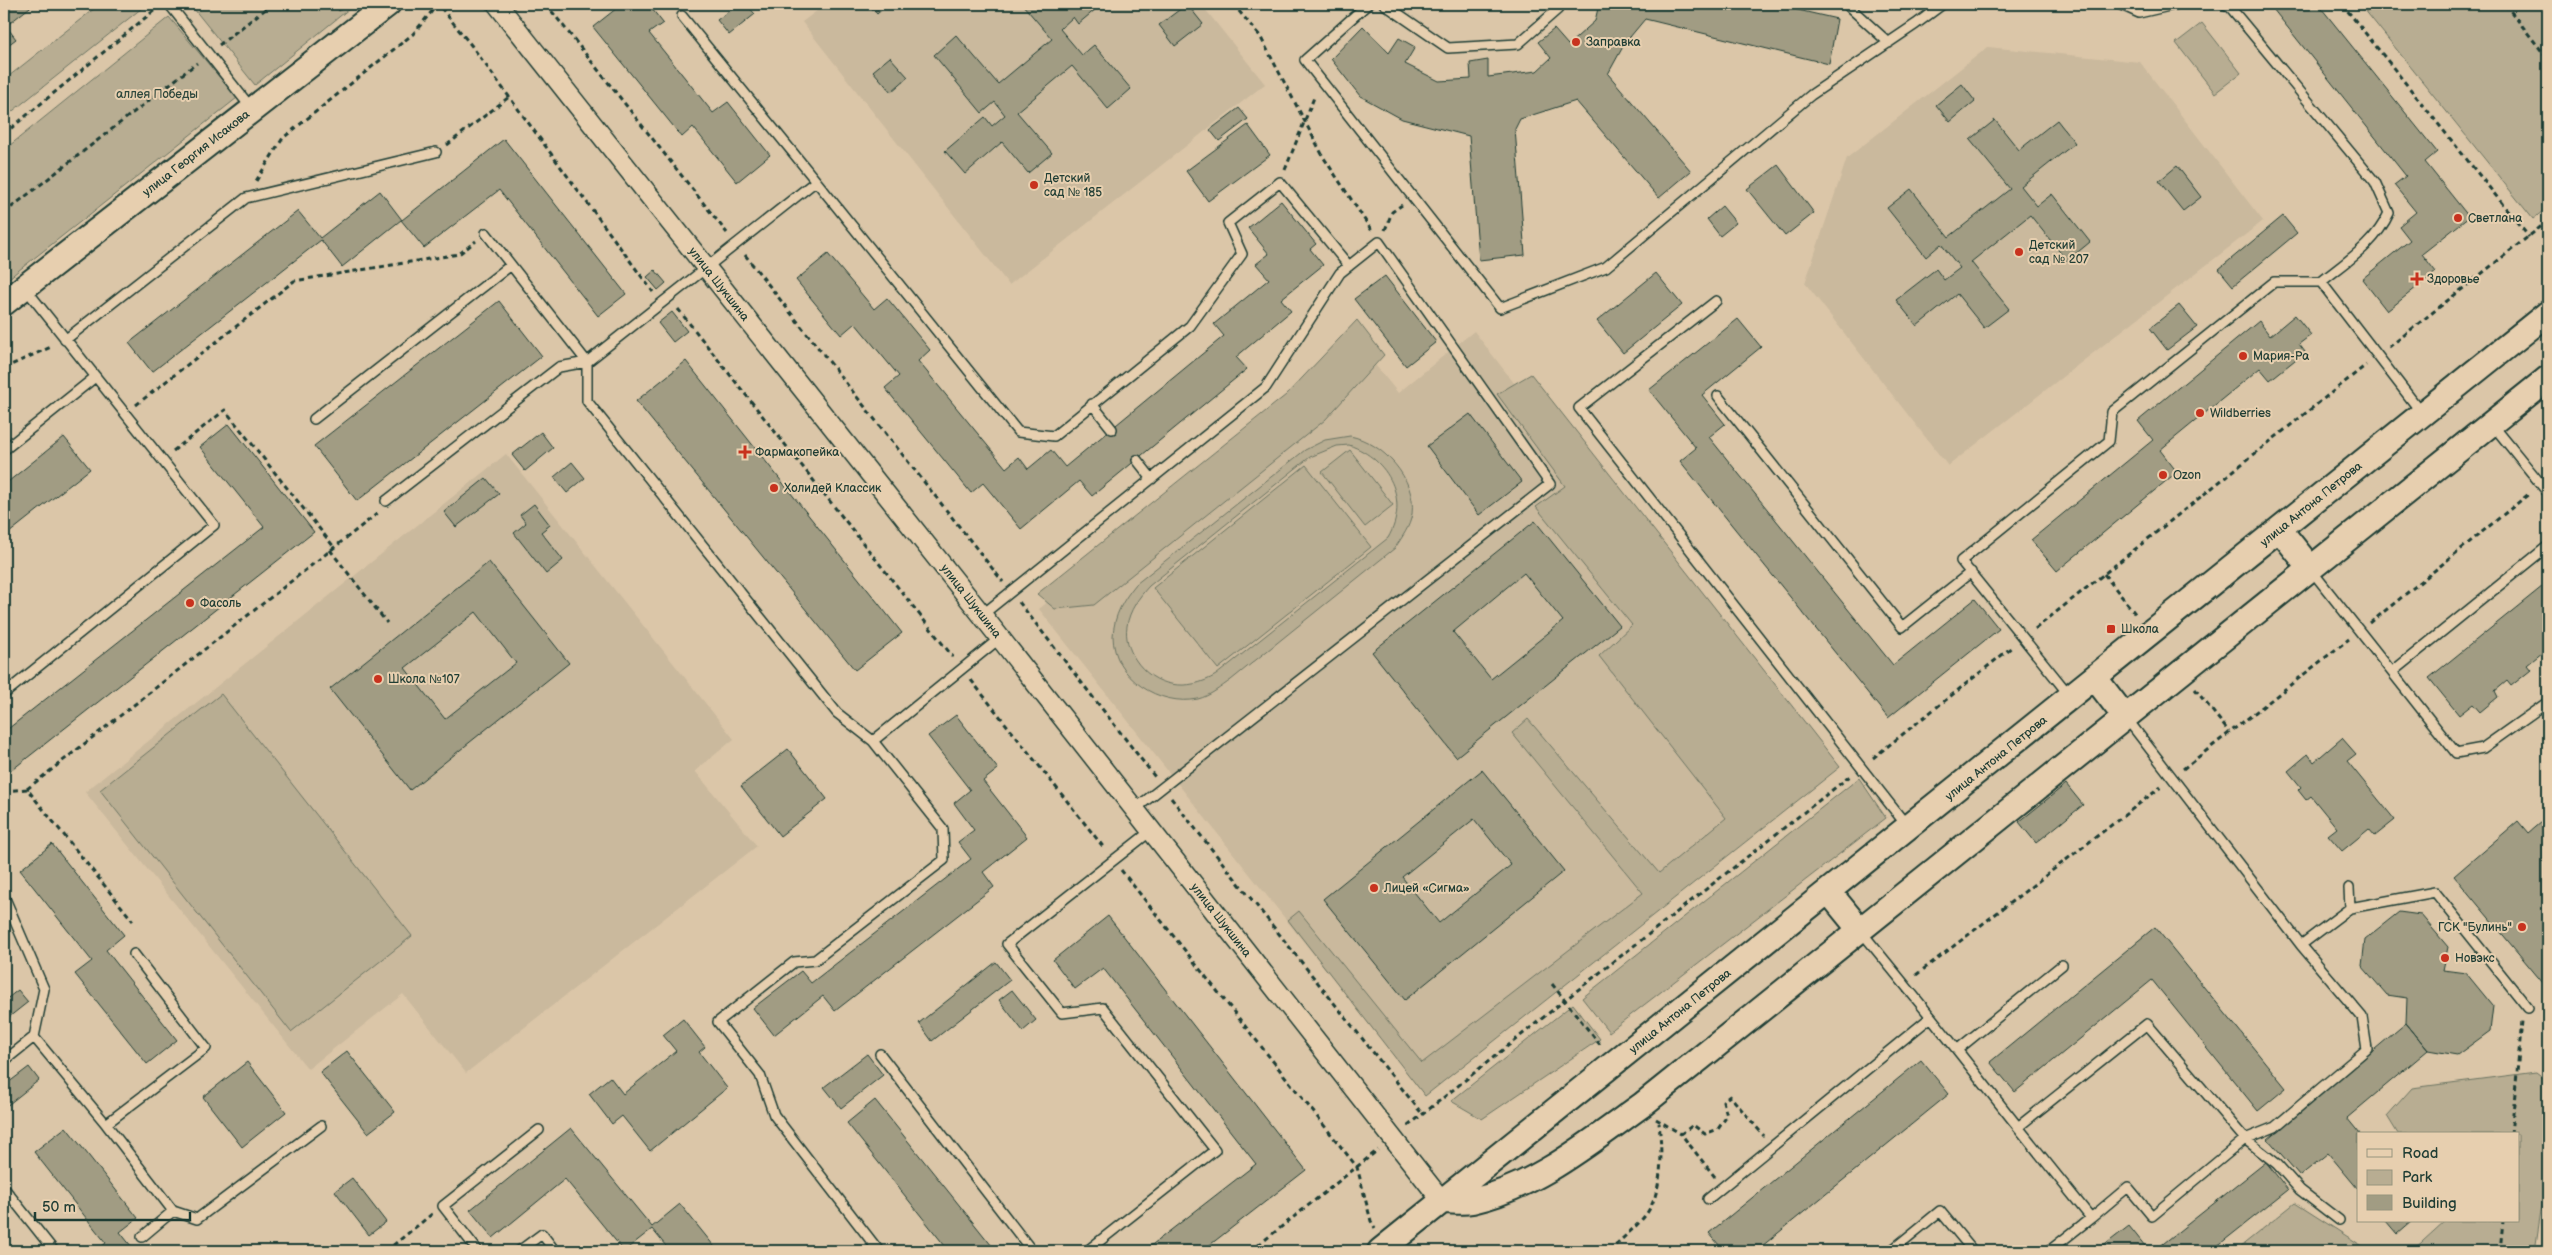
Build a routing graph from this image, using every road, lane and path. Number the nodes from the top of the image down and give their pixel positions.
1 (163, 4) edge
2 (169, 4) edge
3 (272, 4) edge
4 (388, 4) edge
5 (497, 4) edge
6 (1234, 4) edge
7 (1368, 4) edge
8 (1384, 4) edge
9 (1559, 4) edge
10 (1846, 4) edge
11 (1943, 4) edge
12 (2119, 4) edge
13 (2178, 4) edge
14 (2224, 4) edge
15 (2342, 4) edge
16 (2505, 4) edge
17 (548, 5) edge
18 (682, 16) dead end
19 (1890, 43) junction
20 (209, 54) junction
21 (2548, 59) edge
22 (1321, 80) junction
23 (509, 97) junction
24 (252, 109) junction
25 (1304, 120) junction
26 (4, 134) edge
27 (436, 152) joint
28 (816, 181) junction
29 (1280, 182) junction
30 (1412, 196) junction
31 (246, 198) junction
32 (4, 213) edge
33 (2548, 221) edge
34 (486, 233) joint
35 (2529, 237) junction
36 (1379, 242) junction
37 (736, 243) junction
38 (511, 265) junction
39 (1349, 266) junction
40 (706, 267) junction
41 (2320, 282) junction
42 (24, 287) junction
43 (665, 300) junction
44 (1716, 301) dead end
45 (4, 303) edge
46 (2548, 313) edge
47 (66, 340) junction
48 (2377, 356) junction
49 (587, 362) junction
50 (4, 368) edge
51 (94, 378) junction
52 (2548, 378) edge
53 (1718, 396) dead end
54 (1092, 404) junction
55 (124, 415) junction
56 (2423, 415) junction
57 (314, 419) dead end
58 (2492, 424) junction
59 (1112, 429) dead end
60 (4, 450) edge
61 (161, 460) junction
62 (1137, 460) dead end
63 (1152, 479) junction
64 (2541, 484) junction
65 (2548, 493) edge
66 (384, 505) joint
67 (2280, 530) junction
68 (2548, 546) edge
69 (334, 547) junction
70 (330, 550) junction
71 (2311, 569) junction
72 (1971, 572) junction
73 (2104, 574) junction
74 (1012, 593) junction
75 (982, 615) junction
76 (387, 622) dead end
77 (2360, 631) junction
78 (2151, 633) junction
79 (1000, 638) junction
80 (2023, 638) junction
81 (962, 669) junction
82 (2182, 672) junction
83 (2392, 672) junction
84 (2096, 678) junction
85 (4, 694) edge
86 (2071, 698) junction
87 (2548, 702) edge
88 (2125, 716) junction
89 (2229, 732) junction
90 (873, 741) junction
91 (1861, 768) junction
92 (2173, 778) junction
93 (1163, 787) junction
94 (26, 789) junction
95 (4, 792) edge
96 (1135, 809) junction
97 (1908, 828) junction
98 (1152, 830) junction
99 (1114, 860) junction
100 (2350, 888) dead end
101 (1829, 892) junction
102 (4, 896) edge
103 (2350, 908) junction
104 (133, 921) dead end
105 (1860, 930) junction
106 (2301, 945) junction
107 (134, 954) dead end
108 (2062, 965) dead end
109 (1904, 984) junction
110 (2526, 1005) joint
111 (1931, 1017) junction
112 (34, 1037) junction
113 (1957, 1050) junction
114 (880, 1054) dead end
115 (4, 1061) edge
116 (1423, 1115) junction
117 (1659, 1123) dead end
118 (106, 1124) junction
119 (321, 1126) dead end
120 (2018, 1128) junction
121 (539, 1130) dead end
122 (2511, 1132) edge
123 (1392, 1139) junction
124 (2245, 1140) junction
125 (1772, 1147) junction
126 (1357, 1167) junction
127 (1723, 1187) junction
128 (4, 1188) edge
129 (1708, 1199) dead end
130 (1442, 1202) junction
131 (442, 1206) junction
132 (174, 1211) junction
133 (2091, 1218) junction
134 (2339, 1220) dead end
135 (2503, 1222) edge
136 (142, 1237) dead end
137 (1383, 1249) edge
138 (54, 1251) edge
139 (386, 1251) edge
140 (478, 1251) edge
141 (519, 1251) edge
142 (555, 1251) edge
143 (879, 1251) edge
144 (1032, 1251) edge
145 (1087, 1251) edge
146 (1251, 1251) edge
147 (1609, 1251) edge
148 (1891, 1251) edge
149 (1973, 1251) edge
150 (2049, 1251) edge
151 (2500, 1251) edge

1 - 26 path
2 - 20 lane
3 - 20 path
4 - 24 street, улица Георгия Исакова
5 - 40 street, улица Шукшина
6 - 25 path
7 - 22 lane
8 - 9 lane
10 - 19 lane
11 - 19 lane
12 - 13 lane
14 - 41 lane
15 - 35 path
16 - 21 path
17 - 37 path
18 - 28 lane
19 - 30 lane
20 - 24 lane
20 - 32 path
22 - 25 path
22 - 30 lane
23 - 27 path
23 - 31 path
23 - 43 path
24 - 42 street, улица Георгия Исакова
25 - 29 path
25 - 36 path
27 - 31 lane
28 - 37 lane
28 - 54 lane
29 - 39 lane
29 - 54 lane
30 - 36 path
31 - 47 lane
33 - 35 path
34 - 38 lane
34 - 55 path
35 - 48 path
36 - 39 lane
36 - 93 lane
37 - 40 lane
37 - 74 path
38 - 49 lane
38 - 57 lane
39 - 63 lane
40 - 43 lane
40 - 75 street, улица Шукшина
41 - 48 lane
41 - 72 lane
42 - 45 street, улица Георгия Исакова
42 - 47 lane
43 - 49 lane
43 - 81 path
44 - 91 lane
46 - 56 street, улица Антона Петрова
47 - 50 path
47 - 51 lane
48 - 56 lane
48 - 73 path
49 - 66 lane
49 - 90 lane
51 - 55 lane
51 - 60 lane
52 - 58 street
53 - 72 lane
54 - 59 lane
55 - 61 lane
56 - 67 street, улица Антона Петрова
58 - 64 lane
58 - 71 street
61 - 69 path
61 - 85 lane
62 - 63 lane
63 - 74 lane
64 - 65 lane
64 - 77 path
66 - 69 path
67 - 71 street
67 - 78 street, улица Антона Петрова
68 - 83 lane
69 - 70 path
70 - 76 path
70 - 94 path
71 - 77 lane
71 - 82 street
72 - 80 lane
73 - 78 path
73 - 80 path
74 - 75 lane
74 - 93 path
75 - 79 street, улица Шукшина
77 - 83 lane
77 - 89 path
78 - 84 street, улица Антона Петрова
79 - 81 lane
79 - 96 street, улица Шукшина
80 - 86 lane
80 - 91 path
81 - 90 lane
81 - 99 path
82 - 88 street
82 - 89 path
83 - 87 lane
84 - 86 street, улица Антона Петрова
84 - 88 street
86 - 97 street, улица Антона Петрова
88 - 92 lane
88 - 105 street
89 - 92 path
90 - 143 lane
91 - 97 lane
91 - 116 path
92 - 106 lane
92 - 109 path
93 - 96 lane
93 - 116 path
94 - 95 path
94 - 104 path
96 - 98 street, улица Шукшина
97 - 101 street, улица Антона Петрова
98 - 99 lane
98 - 123 street, улица Шукшина
99 - 126 path
99 - 145 lane
100 - 103 lane
101 - 105 street
101 - 130 street, улица Антона Петрова
102 - 112 lane
103 - 106 lane
103 - 110 lane
105 - 109 lane
105 - 130 street
106 - 124 lane
107 - 118 lane
108 - 113 lane
109 - 111 lane
110 - 122 path
111 - 113 lane
111 - 125 lane
112 - 115 lane
112 - 118 lane
113 - 120 lane
114 - 144 lane
116 - 123 path
117 - 147 path
118 - 132 lane
119 - 132 lane
120 - 124 lane
120 - 133 lane
121 - 131 lane
123 - 126 path
123 - 130 street, улица Шукшина
124 - 133 lane
124 - 134 lane
125 - 127 lane
125 - 127 path
126 - 137 path
126 - 146 path
127 - 129 lane
128 - 138 lane
130 - 137 street, улица Антона Петрова
131 - 139 path
131 - 140 lane
132 - 136 lane
133 - 150 lane
135 - 151 path
141 - 142 lane
148 - 149 lane

